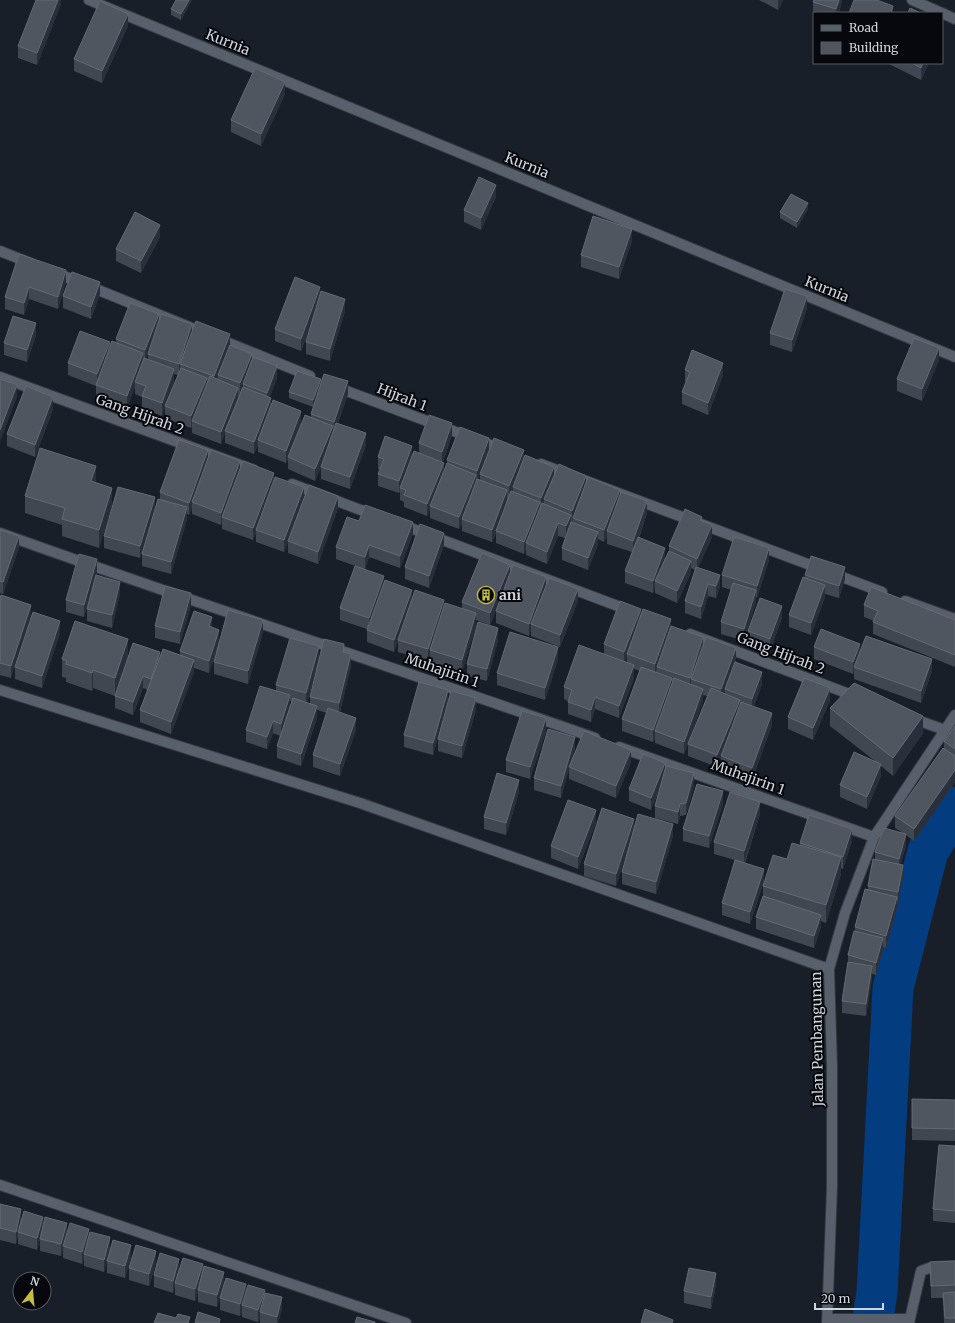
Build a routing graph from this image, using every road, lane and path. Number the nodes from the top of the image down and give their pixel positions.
1 (89, 0) edge
2 (912, 0) edge
3 (940, 12) edge
4 (943, 13) edge
5 (955, 19) edge
6 (0, 251) edge
7 (955, 357) edge
8 (0, 377) edge
9 (514, 454) edge
10 (529, 459) edge
11 (262, 473) edge
12 (284, 482) edge
13 (0, 533) edge
14 (641, 615) edge
15 (955, 620) edge
16 (678, 629) edge
17 (0, 690) edge
18 (863, 699) edge
19 (900, 713) edge
20 (955, 715) edge
21 (945, 730) junction
22 (874, 838) junction
23 (829, 970) junction
24 (0, 1185) edge
25 (955, 1266) edge
26 (827, 1321) edge
27 (406, 1323) edge
28 (909, 1323) edge

1 - 7 street, Kurnia
2 - 3 street
4 - 5 street
6 - 9 street, Hijrah 1
8 - 11 street, Gang Hijrah 2
10 - 15 street
12 - 14 street
13 - 22 street, Muhajirin 1
16 - 18 street, Gang Hijrah 2
17 - 23 street
19 - 21 street
20 - 21 street, Jalan Pembangunan
21 - 22 street, Jalan Pembangunan
22 - 23 street, Jalan Pembangunan
23 - 26 street, Jalan Pembangunan
24 - 27 street
25 - 28 street
26 - 28 street

